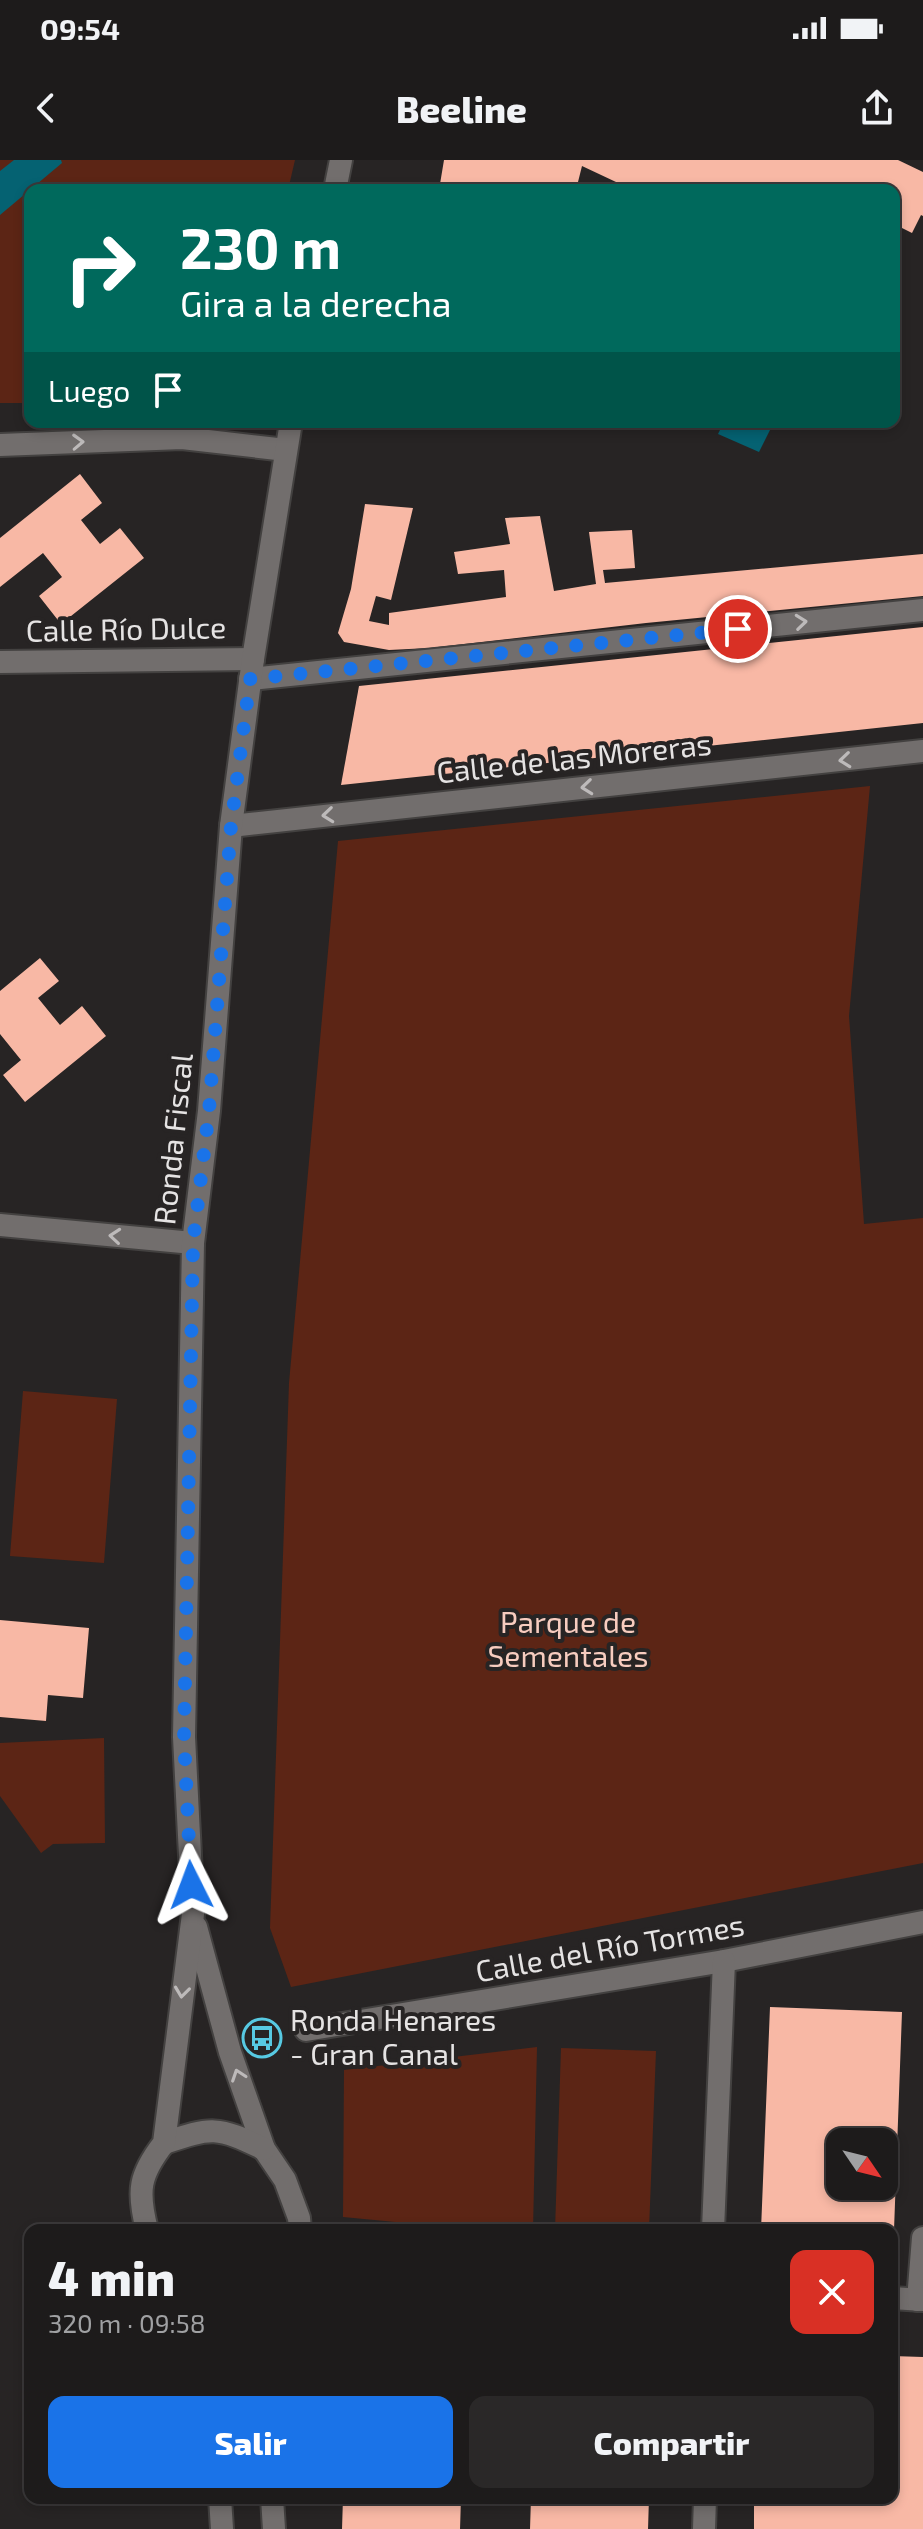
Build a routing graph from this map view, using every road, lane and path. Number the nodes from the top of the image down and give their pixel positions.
1 (341, 160) edge
2 (336, 184) edge
3 (290, 428) edge
4 (0, 445) edge
5 (286, 450) junction
6 (923, 610) edge
7 (0, 662) edge
8 (252, 669) junction
9 (923, 751) edge
10 (231, 826) junction
11 (0, 1225) edge
12 (193, 1243) junction
13 (193, 1914) junction
14 (923, 1922) edge
15 (724, 1961) junction
16 (306, 2030) dead end
17 (164, 2143) junction
18 (264, 2149) junction
19 (145, 2224) edge
20 (299, 2224) edge
21 (713, 2224) edge
22 (923, 2238) edge
23 (898, 2298) edge
24 (921, 2300) edge
25 (220, 2504) edge
26 (272, 2504) edge
27 (705, 2504) edge
28 (222, 2529) edge
29 (274, 2529) edge
30 (704, 2529) edge

1 - 2 street
3 - 5 street, Ronda Fiscal
4 -> 5 street
5 - 8 street, Ronda Fiscal
8 -> 6 street, Calle Río Dulce
7 - 8 street, Calle Río Dulce
8 - 10 street, Ronda Fiscal
9 -> 10 street, Calle de las Moreras
10 - 12 street, Ronda Fiscal
12 -> 11 street
12 - 13 street, Ronda Fiscal
13 -> 17 street, Ronda Fiscal
18 -> 13 street, Ronda Fiscal
14 - 15 street, Calle del Río Tormes
15 - 16 street, Calle del Río Tormes
15 - 21 street
17 - 18 street
17 - 19 street
18 - 20 street, Ronda Fiscal
22 - 24 street
23 - 24 street
25 - 28 street
26 - 29 street
27 - 30 street

